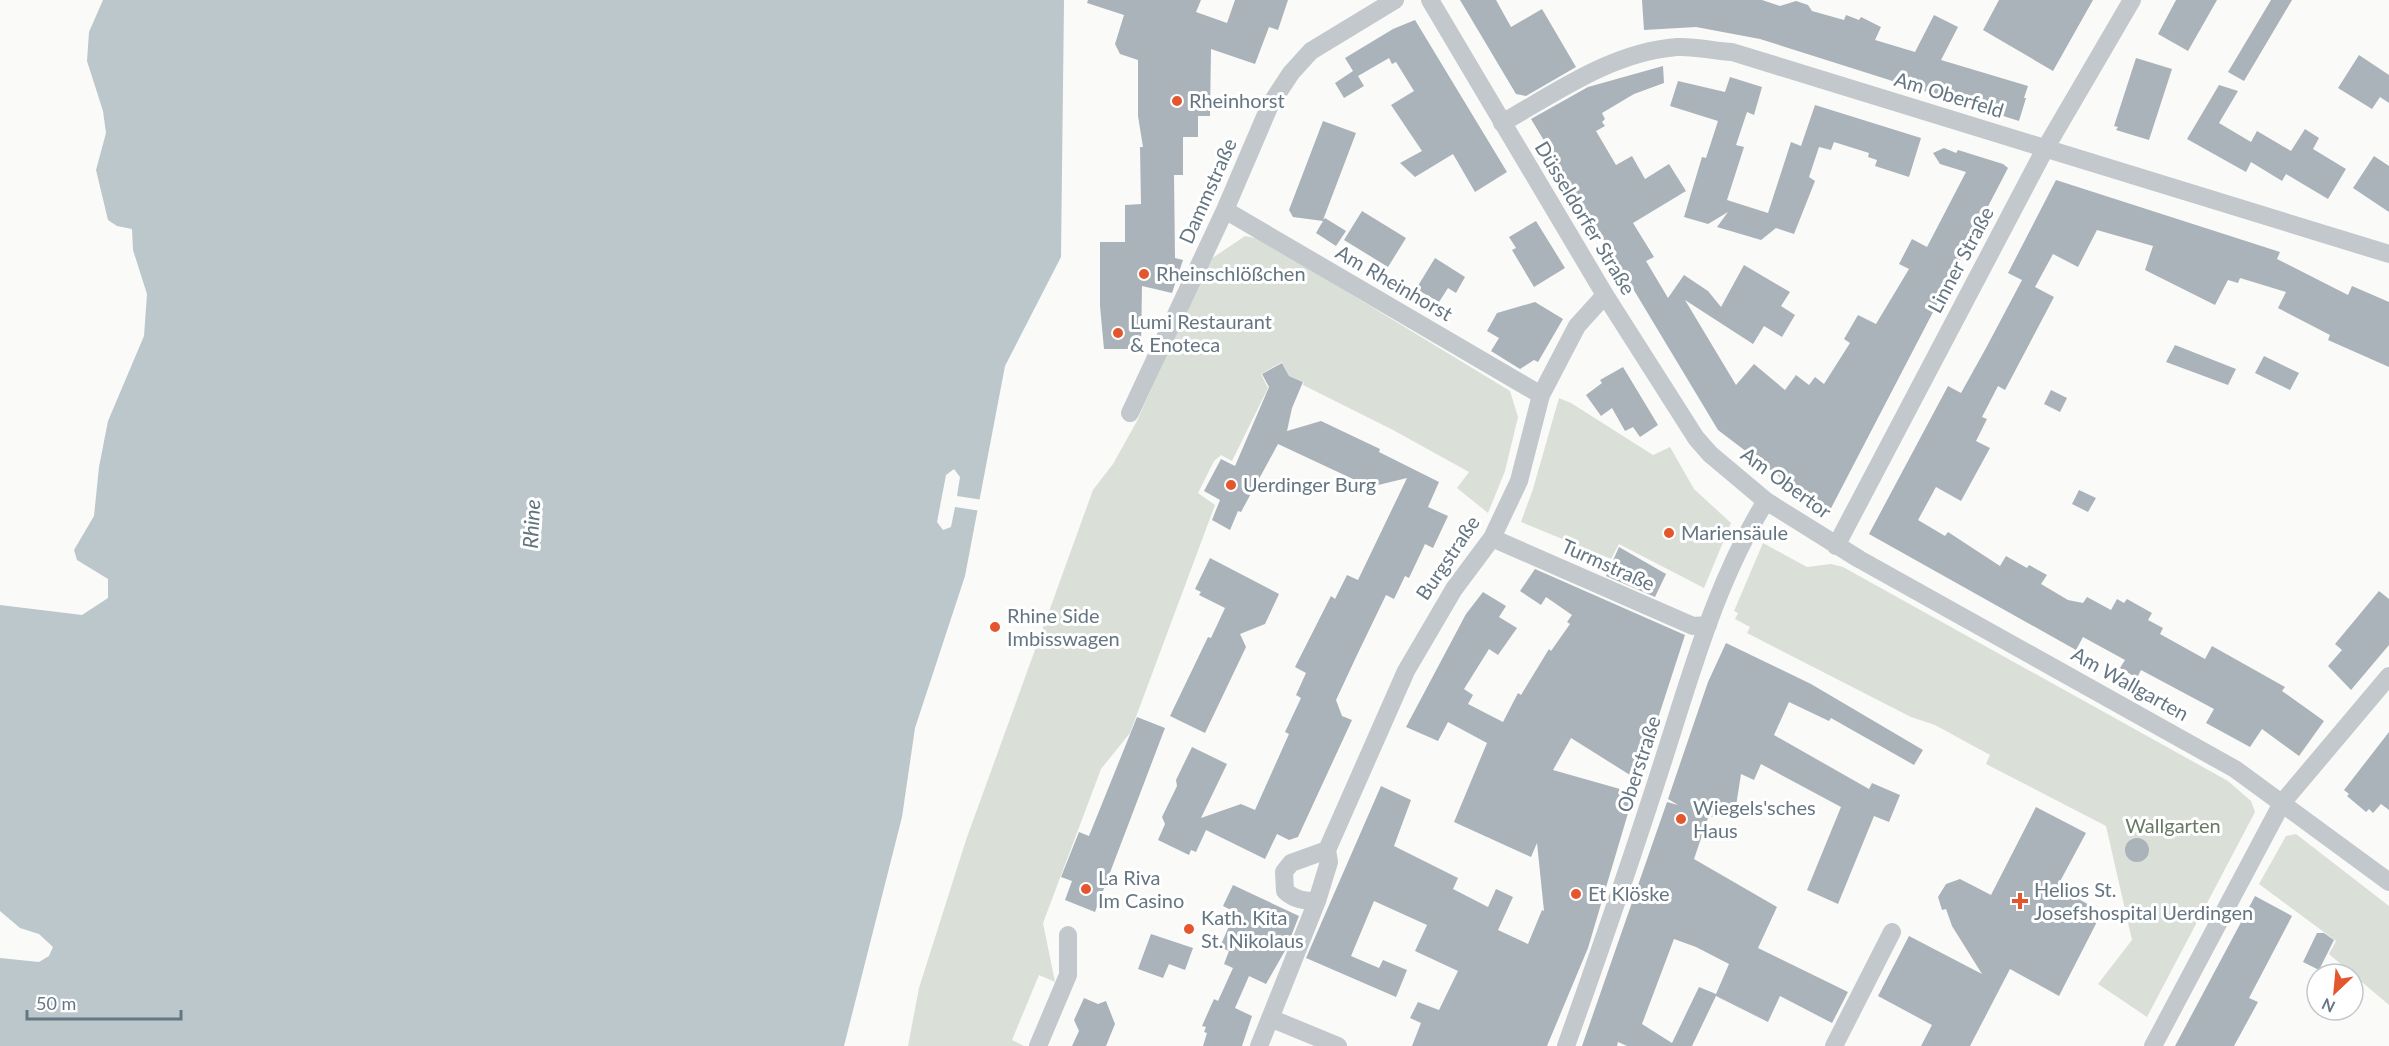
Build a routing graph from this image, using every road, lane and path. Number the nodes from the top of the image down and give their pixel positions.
1 (1395, 0) edge
2 (1430, 0) edge
3 (2132, 0) edge
4 (1502, 123) junction
5 (2045, 148) junction
6 (1225, 210) junction
7 (2389, 254) edge
8 (1605, 295) junction
9 (1541, 395) junction
10 (1130, 413) dead end
11 (1710, 454) joint
12 (1766, 501) junction
13 (1492, 538) junction
14 (1836, 546) junction
15 (1708, 625) junction
16 (2389, 676) edge
17 (2282, 803) junction
18 (1328, 850) junction
19 (2389, 882) edge
20 (1317, 901) junction
21 (1892, 932) dead end
22 (1068, 935) dead end
23 (1270, 1018) junction
24 (1038, 1046) edge
25 (1259, 1046) edge
26 (1338, 1046) edge
27 (1566, 1046) edge
28 (1834, 1046) edge
29 (2153, 1046) edge

1 - 6 street, Dammstraße
2 - 4 street, Düsseldorfer Straße
3 - 5 street, Linner Straße
4 - 5 street, Am Oberfeld
4 - 8 street, Düsseldorfer Straße
5 - 7 street, Am Oberfeld
5 - 14 street, Linner Straße
6 - 9 street, Am Rheinhorst
6 - 10 street, Dammstraße
8 - 9 street, Burgstraße
8 - 11 street, Düsseldorfer Straße
9 - 13 street, Burgstraße
11 - 12 street, Am Obertor
12 - 14 street, Am Obertor
12 - 15 street, Oberstraße
13 - 15 street, Turmstraße
13 - 18 street, Burgstraße
14 - 17 street, Am Wallgarten
15 - 27 street, Oberstraße
16 - 17 street
17 - 19 street, Am Wallgarten
17 - 29 street
18 - 20 street, Burgstraße
18 - 20 street
20 - 23 street, Burgstraße
21 - 28 street
22 - 24 street
23 - 25 street, Burgstraße
23 - 26 street

